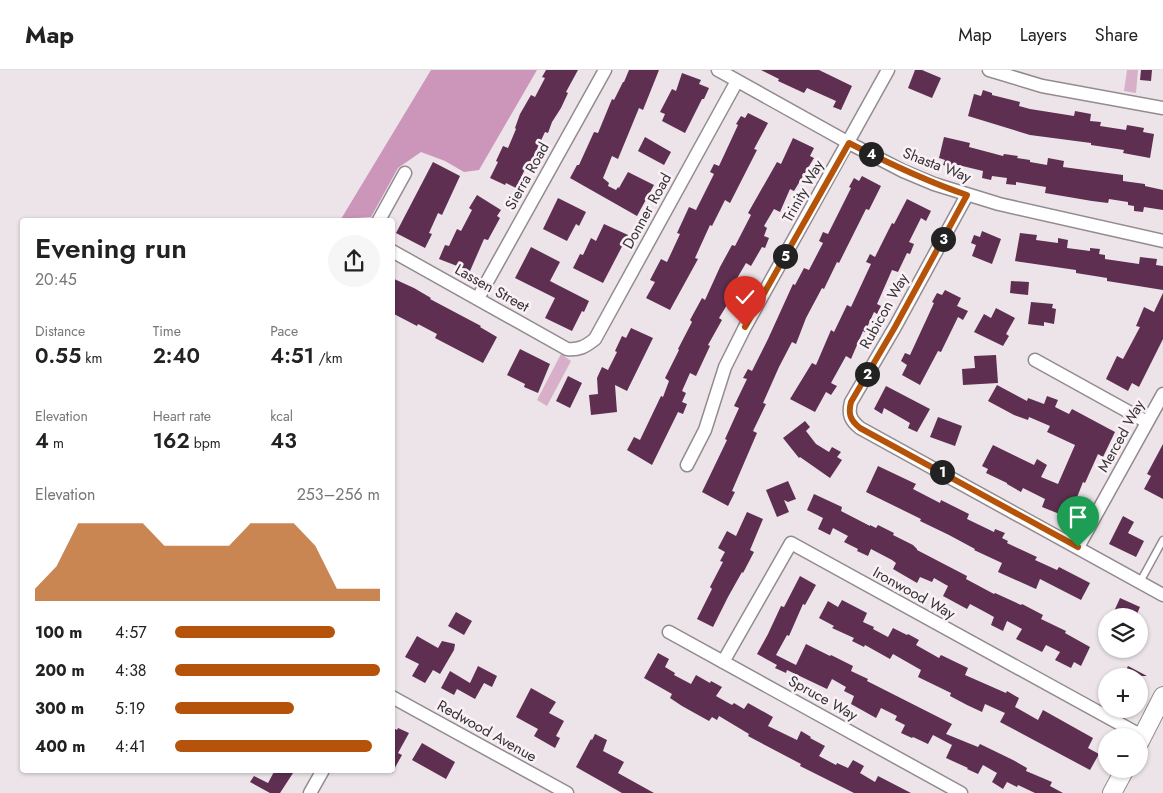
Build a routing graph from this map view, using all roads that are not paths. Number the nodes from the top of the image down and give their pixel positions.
1 (605, 70) edge
2 (718, 70) edge
3 (888, 70) edge
4 (989, 70) edge
5 (737, 81) junction
6 (1163, 108) edge
7 (849, 143) junction
8 (406, 173) dead end
9 (967, 195) junction
10 (380, 218) edge
11 (1163, 241) edge
12 (395, 253) edge
13 (478, 298) junction
14 (578, 350) joint
15 (1035, 360) dead end
16 (1163, 394) edge
17 (1147, 422) junction
18 (687, 465) dead end
19 (1163, 540) edge
20 (1078, 547) junction
21 (1140, 582) junction
22 (1163, 595) edge
23 (669, 632) dead end
24 (723, 662) junction
25 (1163, 696) edge
26 (395, 699) edge
27 (1121, 728) edge
28 (1147, 728) edge
29 (321, 773) edge
30 (1120, 778) edge
31 (310, 793) edge
32 (566, 793) edge
33 (961, 793) edge
34 (1112, 793) edge

1 - 13 street, Sierra Road
2 - 5 street, Shasta Way
3 - 7 street, Trinity Way
4 - 6 street
5 - 7 street, Shasta Way
5 - 14 street, Donner Road
7 - 9 street, Shasta Way
7 - 18 street, Trinity Way
8 - 10 street
9 - 11 street, Shasta Way
9 - 20 street, Rubicon Way
12 - 13 street, Lassen Street
13 - 14 street, Lassen Street
15 - 17 street
16 - 17 street, Merced Way
17 - 20 street, Merced Way
19 - 21 lane
20 - 21 street, Rubicon Way
21 - 22 street, Rubicon Way
23 - 24 street, Spruce Way
24 - 27 street, Ironwood Way
24 - 33 street, Spruce Way
25 - 28 street
26 - 32 street, Redwood Avenue
29 - 31 street
30 - 34 street

